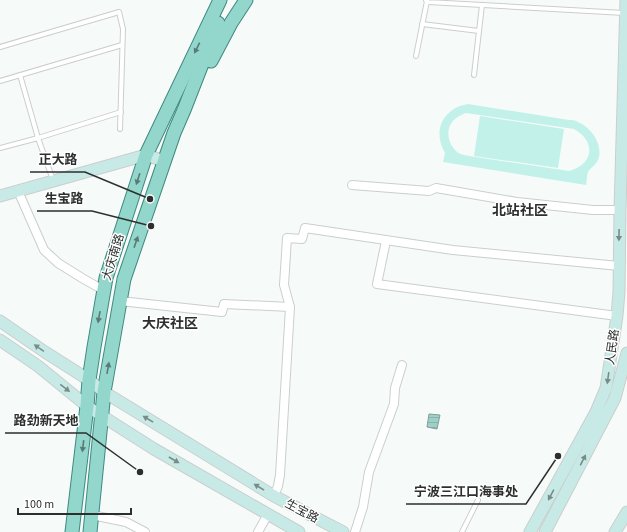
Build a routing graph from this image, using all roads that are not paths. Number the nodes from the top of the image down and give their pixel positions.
1 (220, 0) edge
2 (228, 0) edge
3 (246, 0) edge
4 (626, 0) edge
5 (427, 1) edge
6 (482, 5) junction
7 (625, 13) junction
8 (422, 24) junction
9 (478, 31) junction
10 (122, 45) junction
11 (0, 47) edge
12 (416, 56) dead end
13 (20, 75) junction
14 (474, 75) dead end
15 (0, 81) edge
16 (184, 110) junction
17 (121, 112) junction
18 (120, 129) dead end
19 (38, 138) junction
20 (0, 148) edge
21 (146, 155) junction
22 (164, 161) junction
23 (54, 181) junction
24 (352, 184) dead end
25 (18, 191) junction
26 (0, 196) edge
27 (620, 210) junction
28 (386, 241) junction
29 (619, 266) junction
30 (103, 290) junction
31 (120, 301) junction
32 (290, 307) junction
33 (617, 316) junction
34 (0, 321) edge
35 (0, 340) edge
36 (627, 353) edge
37 (402, 365) dead end
38 (89, 380) junction
39 (623, 385) edge
40 (104, 392) junction
41 (87, 406) junction
42 (102, 416) junction
43 (274, 496) junction
44 (478, 500) dead end
45 (627, 512) edge
46 (268, 514) junction
47 (92, 515) junction
48 (72, 532) edge
49 (90, 532) edge
50 (145, 532) edge
51 (258, 532) edge
52 (299, 532) edge
53 (343, 532) edge
54 (355, 532) edge
55 (462, 532) edge
56 (530, 532) edge
57 (546, 532) edge
58 (615, 532) edge

1 -> 21 main road, 大庆南路
2 - 16 main road, 大庆南路
3 - 16 main road
4 - 7 main road, 人民路
5 - 6 lane
5 - 8 lane
6 - 7 lane
6 - 9 lane
7 - 27 main road, 人民路
8 - 9 lane
8 - 12 lane
9 - 14 lane
10 - 11 lane
10 - 13 lane
10 - 17 lane
13 - 15 lane
13 - 19 lane
16 - 22 main road, 大庆南路
17 - 18 lane
17 - 19 lane
19 - 20 lane
19 - 23 lane
21 - 22 main road
21 - 23 main road
21 -> 30 main road, 大庆南路
31 -> 22 main road, 大庆南路
23 - 25 main road
24 - 27 street
25 - 26 main road
25 - 30 street
27 -> 29 main road, 人民路
28 - 29 street
28 - 32 street
28 - 33 street
29 - 33 main road, 人民路
30 -> 38 main road, 大庆南路
31 - 32 street
40 -> 31 main road, 大庆南路
32 - 43 street
33 -> 56 main road, 人民路
38 -> 34 main road, 生宝路
35 -> 41 main road, 生宝路
36 - 39 main road, 人民路
37 - 54 street
38 - 40 main road, 生宝路
38 - 41 main road, 大庆南路
57 -> 39 main road, 人民路
40 - 42 main road, 大庆南路
43 -> 40 main road, 生宝路
41 - 42 main road, 生宝路
41 -> 48 main road, 大庆南路
42 -> 46 main road, 生宝路
42 - 47 main road, 大庆南路
43 - 53 main road, 生宝路
44 - 55 lane
45 - 58 main road
46 - 51 street
46 - 52 main road, 生宝路
47 - 49 main road, 大庆南路
47 - 50 street

